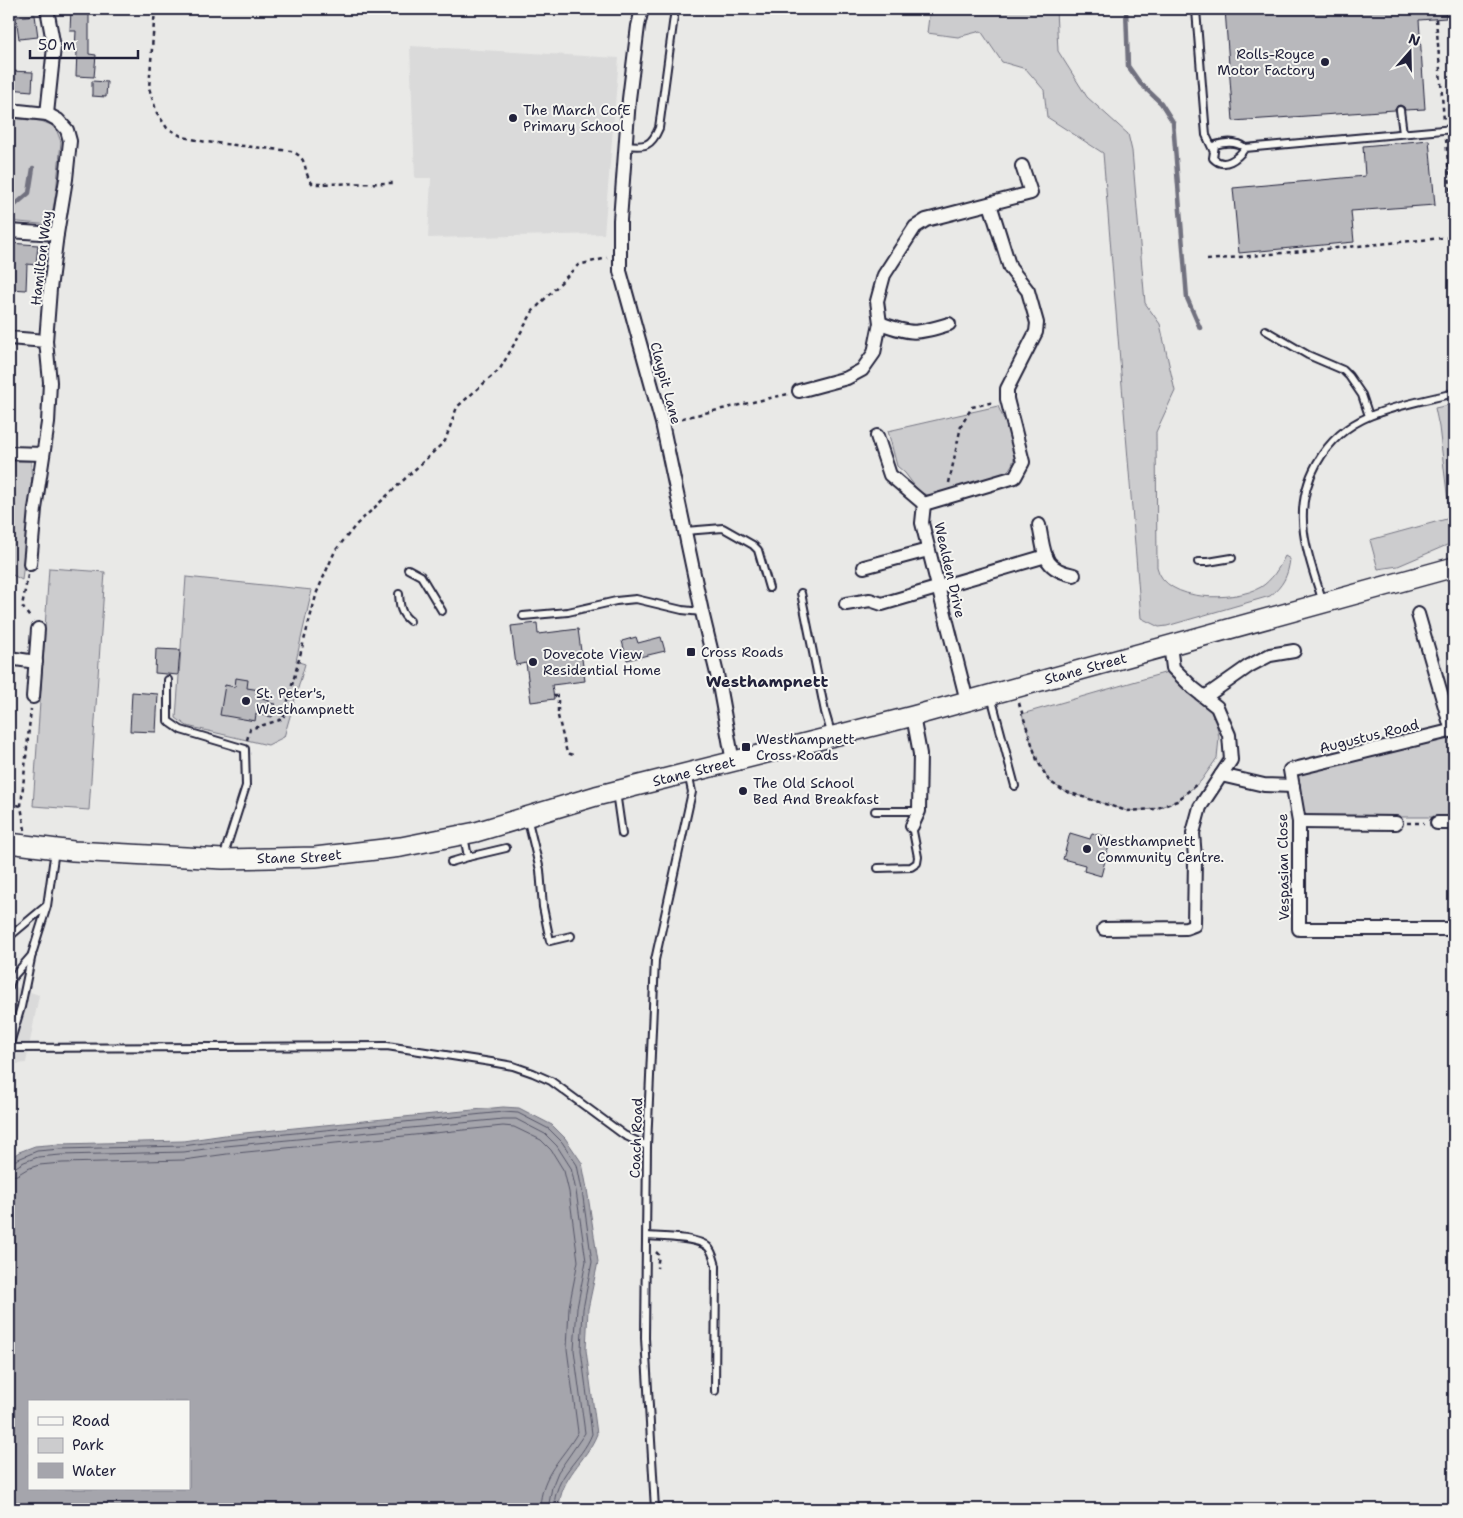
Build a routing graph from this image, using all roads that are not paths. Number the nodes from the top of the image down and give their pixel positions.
1 (47, 9) edge
2 (642, 9) edge
3 (675, 9) edge
4 (1196, 10) dead end
5 (9, 110) edge
6 (1400, 110) dead end
7 (47, 114) junction
8 (1454, 129) edge
9 (1403, 133) junction
10 (626, 145) junction
11 (1245, 148) junction
12 (1213, 150) junction
13 (1022, 166) dead end
14 (990, 204) junction
15 (9, 231) edge
16 (57, 234) junction
17 (880, 323) junction
18 (949, 324) dead end
19 (1265, 330) dead end
20 (9, 338) edge
21 (46, 341) junction
22 (799, 391) road end
23 (1454, 393) edge
24 (1370, 416) junction
25 (877, 436) dead end
26 (9, 453) edge
27 (43, 454) junction
28 (924, 504) junction
29 (1038, 525) dead end
30 (685, 531) junction
31 (928, 550) junction
32 (1046, 556) junction
33 (1232, 558) dead end
34 (1198, 562) dead end
35 (30, 564) road end
36 (1454, 567) edge
37 (864, 568) dead end
38 (408, 569) dead end
39 (1074, 575) dead end
40 (769, 588) dead end
41 (938, 588) junction
42 (801, 593) dead end
43 (399, 594) dead end
44 (846, 604) dead end
45 (1323, 604) junction
46 (442, 611) dead end
47 (702, 612) junction
48 (1418, 614) dead end
49 (523, 616) dead end
50 (410, 621) dead end
51 (38, 629) road end
52 (1170, 646) junction
53 (1294, 651) dead end
54 (9, 658) edge
55 (36, 662) junction
56 (168, 680) dead end
57 (991, 694) junction
58 (32, 697) road end
59 (1205, 697) junction
60 (967, 701) junction
61 (913, 716) junction
62 (1453, 730) edge
63 (833, 737) junction
64 (733, 762) junction
65 (1290, 770) joint
66 (688, 772) junction
67 (1221, 775) junction
68 (1016, 786) dead end
69 (1293, 786) junction
70 (616, 791) junction
71 (875, 811) dead end
72 (919, 811) junction
73 (527, 816) junction
74 (1299, 822) junction
75 (1396, 823) road end
76 (1437, 823) road end
77 (1454, 823) edge
78 (912, 826) joint
79 (622, 834) dead end
80 (464, 835) junction
81 (9, 844) edge
82 (56, 848) junction
83 (506, 848) dead end
84 (468, 857) junction
85 (223, 859) junction
86 (451, 862) dead end
87 (878, 868) dead end
88 (47, 906) junction
89 (1104, 929) dead end
90 (1454, 929) edge
91 (571, 936) dead end
92 (9, 937) edge
93 (32, 954) junction
94 (9, 987) edge
95 (9, 1048) edge
96 (647, 1146) junction
97 (647, 1236) junction
98 (715, 1391) dead end
99 (655, 1509) edge

1 - 7 street
2 - 10 street, Claypit Lane
3 - 10 lane
4 - 12 lane
5 - 7 street
6 - 9 lane
7 - 16 street, Hamilton Way
8 - 9 lane
9 - 11 lane
10 - 30 street, Claypit Lane
11 - 12 lane
11 - 12 lane
13 - 14 street
14 - 17 street
14 - 28 street
15 - 16 street
16 - 21 street, Hamilton Way
17 - 18 street
17 - 22 street
19 - 24 lane
20 - 21 street
21 - 27 street, Hamilton Way
23 - 24 lane
24 - 45 lane
25 - 28 street
26 - 27 street
27 - 35 street, Hamilton Way
28 - 31 street, Wealden Drive
29 - 32 street
30 - 40 lane
30 - 47 street, Claypit Lane
31 - 37 street, Wealden Drive
31 - 41 street, Wealden Drive
32 - 39 street
32 - 41 street
33 - 34 lane
36 - 45 street, Stane Street
38 - 46 lane
41 - 44 street
41 - 60 street, Wealden Drive
42 - 63 lane
43 - 50 lane
45 - 52 street, Stane Street
47 - 49 lane
47 - 64 street, Claypit Lane
48 - 62 street
51 - 55 street
52 - 57 street, Stane Street
52 - 59 street
53 - 59 street
54 - 55 street
55 - 58 street
56 - 85 lane
57 - 60 street, Stane Street
57 - 68 lane
59 - 67 street
60 - 61 street, Stane Street
61 - 63 street, Stane Street
61 - 72 street
62 - 65 street, Augustus Road
63 - 64 street, Stane Street
64 - 66 street, Stane Street
65 - 69 street, Vespasian Close
66 - 70 street, Stane Street
66 - 96 lane, Coach Road
67 - 69 street
67 - 89 street
69 - 74 street, Vespasian Close
70 - 73 street, Stane Street
70 - 79 lane
71 - 72 lane
72 - 78 street
73 - 80 street, Stane Street
73 - 91 lane
74 - 75 street
74 - 90 street, Vespasian Close
76 - 77 street
78 - 87 lane
80 - 84 lane
80 - 85 street, Stane Street
81 - 82 street, Stane Street
82 - 85 street, Stane Street
82 - 88 lane
83 - 84 lane
84 - 86 lane
88 - 92 lane
88 - 93 lane
93 - 94 lane
93 - 95 lane
95 - 96 lane
96 - 97 lane, Coach Road
97 - 98 lane
97 - 99 lane, Coach Road

